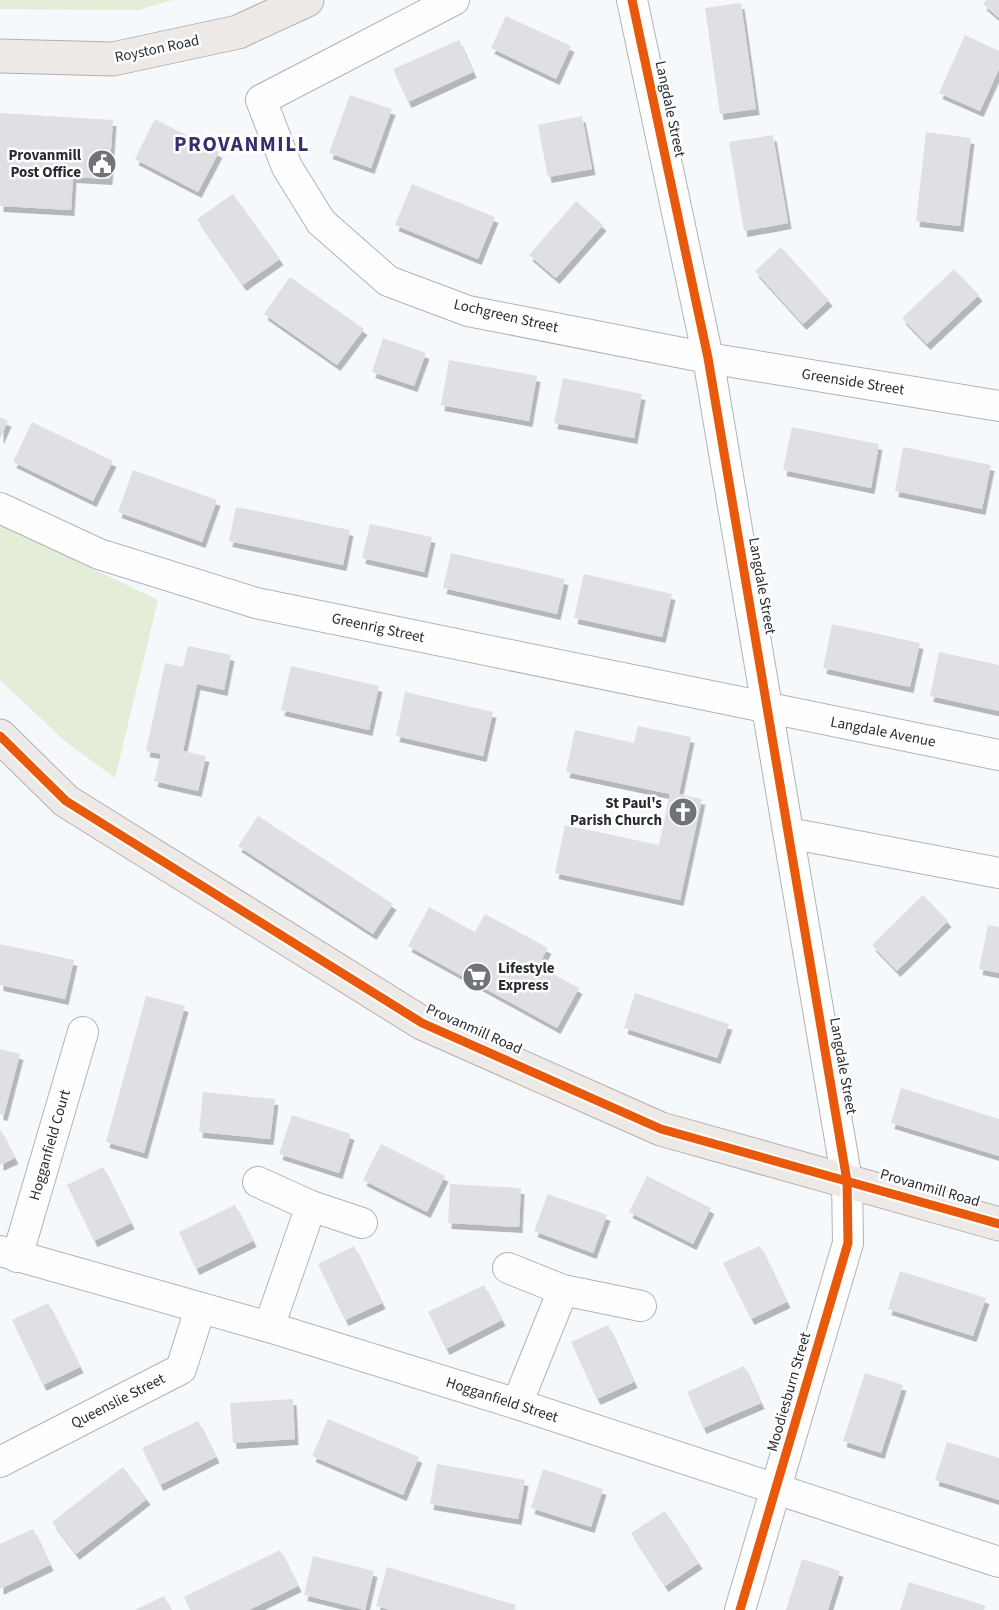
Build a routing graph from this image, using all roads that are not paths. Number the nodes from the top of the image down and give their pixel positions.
1 (307, 0) edge
2 (454, 0) edge
3 (632, 0) edge
4 (0, 56) edge
5 (708, 358) junction
6 (999, 406) edge
7 (0, 508) edge
8 (768, 709) junction
9 (0, 736) edge
10 (999, 755) edge
11 (789, 833) junction
12 (999, 873) edge
13 (83, 1032) dead end
14 (847, 1181) junction
15 (258, 1182) dead end
16 (311, 1206) junction
17 (362, 1223) dead end
18 (999, 1224) edge
19 (9, 1254) edge
20 (508, 1268) dead end
21 (563, 1290) junction
22 (641, 1306) dead end
23 (200, 1309) junction
24 (269, 1327) junction
25 (517, 1404) junction
26 (0, 1462) edge
27 (776, 1490) junction
28 (999, 1562) edge
29 (740, 1610) edge

1 - 4 main road, Royston Road
2 - 5 street, Lochgreen Street
3 - 5 street, Langdale Street
5 - 6 street, Greenside Street
5 - 8 street, Langdale Street
7 - 8 street, Greenrig Street
8 - 10 street, Langdale Avenue
8 - 11 street, Langdale Street
9 - 14 main road, Provanmill Road
11 - 12 street
11 - 14 street, Langdale Street
13 - 19 street, Hogganfield Court
14 - 18 main road, Provanmill Road
14 - 27 street, Moodiesburn Street
15 - 16 street
16 - 17 street
16 - 24 street
19 - 23 street, Hogganfield Street
20 - 21 street
21 - 22 street
21 - 25 street
23 - 24 street, Hogganfield Street
23 - 26 street, Queenslie Street
24 - 25 street, Hogganfield Street
25 - 27 street, Hogganfield Street
27 - 28 street, Hogganfield Street
27 - 29 street, Moodiesburn Street

